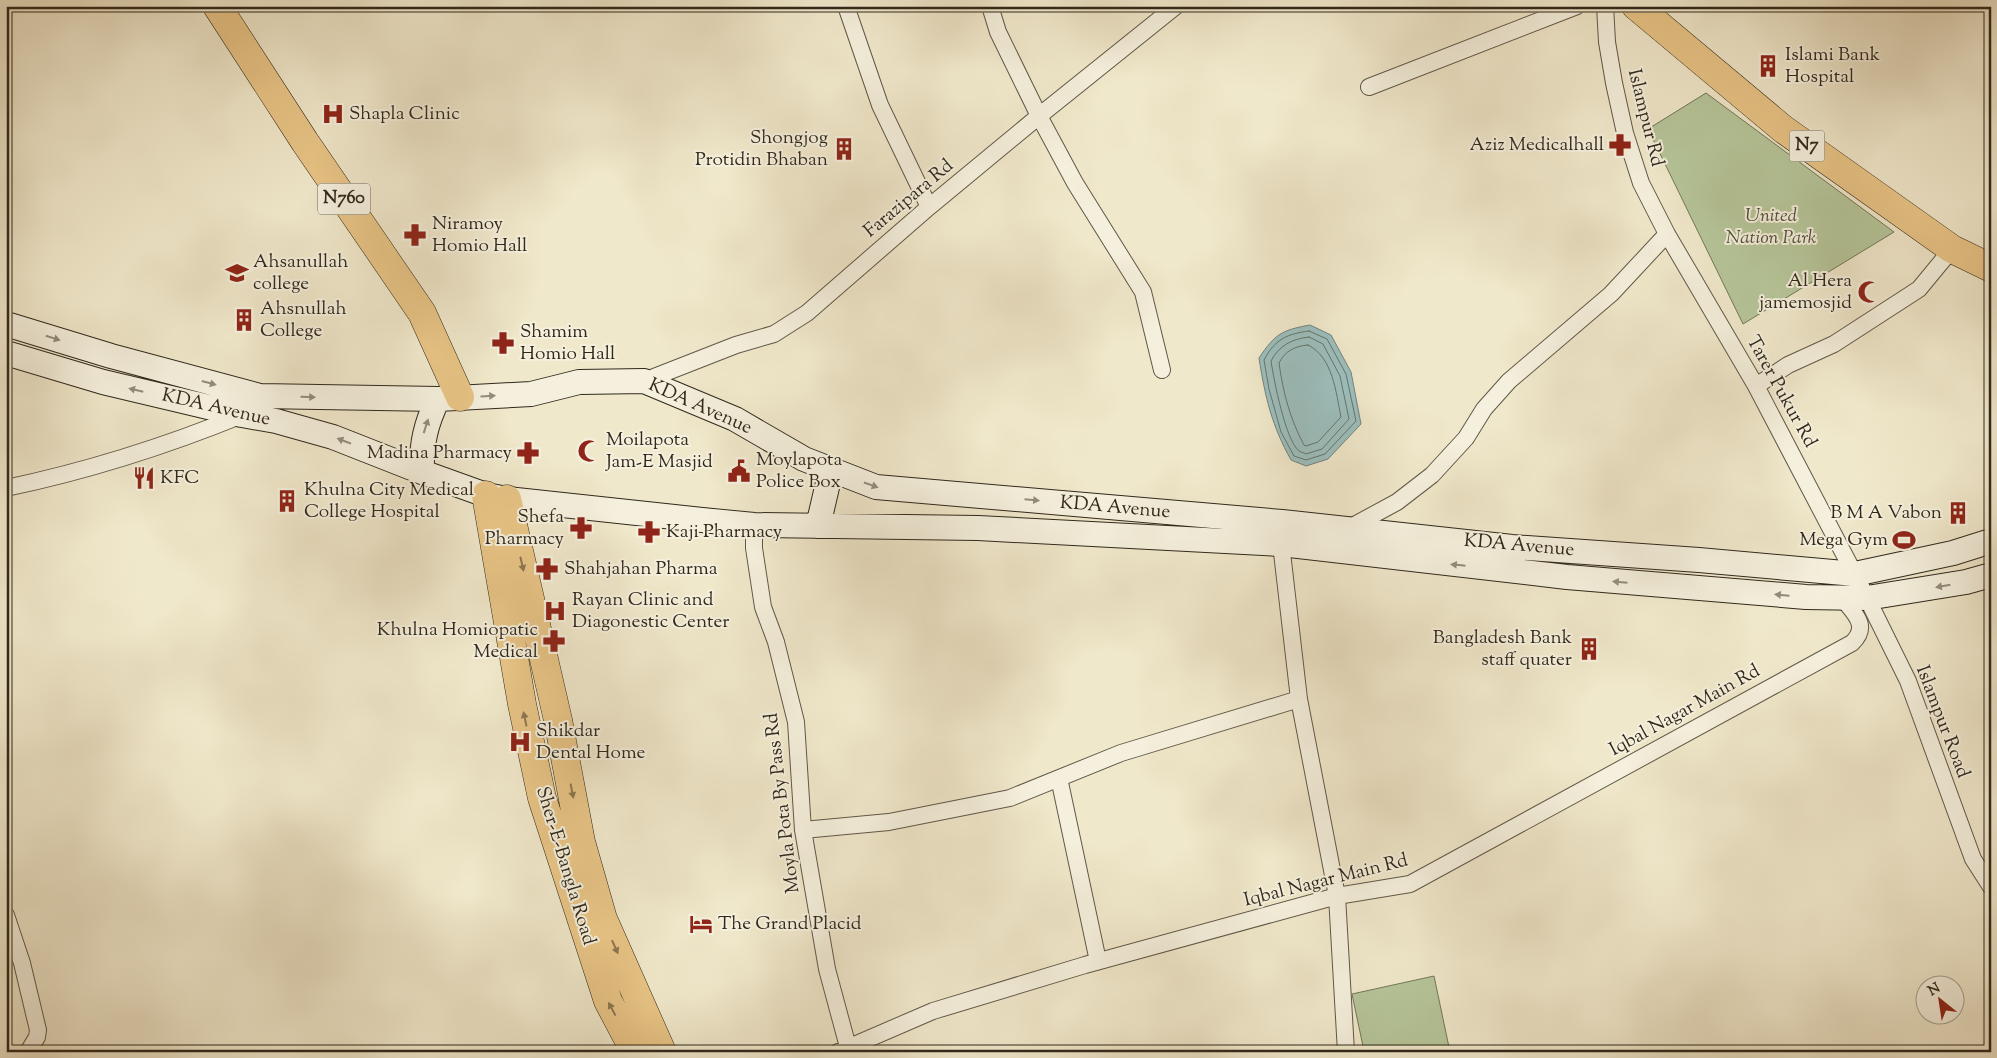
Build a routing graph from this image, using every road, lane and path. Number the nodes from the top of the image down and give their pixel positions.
1 (217, 6) edge
2 (846, 6) edge
3 (990, 6) edge
4 (1176, 6) edge
5 (1577, 6) edge
6 (1604, 6) edge
7 (1636, 6) edge
8 (1368, 87) dead end
9 (1039, 116) junction
10 (929, 207) junction
11 (1666, 234) junction
12 (1952, 249) junction
13 (1991, 268) edge
14 (6, 324) edge
15 (6, 353) edge
16 (1162, 370) dead end
17 (644, 381) junction
18 (1756, 386) junction
19 (449, 398) junction
20 (242, 415) junction
21 (831, 470) junction
22 (422, 472) junction
23 (6, 488) edge
24 (497, 497) junction
25 (754, 525) junction
26 (818, 526) junction
27 (1349, 528) junction
28 (1991, 541) edge
29 (1280, 544) junction
30 (1854, 574) junction
31 (1991, 575) edge
32 (1867, 598) junction
33 (1843, 599) junction
34 (1299, 699) junction
35 (1059, 778) junction
36 (803, 830) junction
37 (1991, 887) edge
38 (1337, 896) junction
39 (6, 915) edge
40 (1098, 961) junction
41 (843, 1049) edge
42 (28, 1052) edge
43 (635, 1052) edge
44 (662, 1052) edge
45 (1346, 1052) edge

1 - 19 highway, N760
2 - 10 street
3 - 9 street
4 - 9 street, Farazipara Rd
5 - 8 street
6 - 11 street, Islampur Rd
7 - 12 highway, N7
9 - 10 street, Farazipara Rd
9 - 16 street
10 - 17 street, Farazipara Rd
11 - 18 street, Tarer Pukur Rd
11 - 27 street
12 - 13 highway, N7
12 - 18 street
14 -> 19 main road, KDA Avenue
20 -> 15 main road, KDA Avenue
19 -> 17 main road, KDA Avenue
17 - 21 main road, KDA Avenue
18 - 30 street, Tarer Pukur Rd
22 -> 19 main road
22 -> 20 main road, KDA Avenue
20 - 23 street
21 - 26 main road
21 -> 27 main road, KDA Avenue
22 - 24 main road, KDA Avenue
24 - 25 main road, KDA Avenue
43 -> 24 highway, Sher-E-Bangla Road
24 -> 44 highway, Sher-E-Bangla Road
25 - 26 main road, KDA Avenue
25 - 36 street, Moyla Pota By Pass Rd
26 - 29 main road, KDA Avenue
27 - 30 main road, KDA Avenue
28 - 30 main road, KDA Avenue
33 -> 29 main road, KDA Avenue
29 - 34 street
30 - 32 street, Tarer Pukur Rd
31 -> 32 main road, KDA Avenue
32 - 33 main road, KDA Avenue
32 - 37 street, Islampur Road
33 - 38 street, Iqbal Nagar Main Rd
34 - 35 street
34 - 38 street
35 - 36 street
35 - 40 street
36 - 41 street, Moyla Pota By Pass Rd
38 - 40 street, Iqbal Nagar Main Rd
38 - 45 street
39 - 42 street
40 - 41 street, Iqbal Nagar Main Rd

